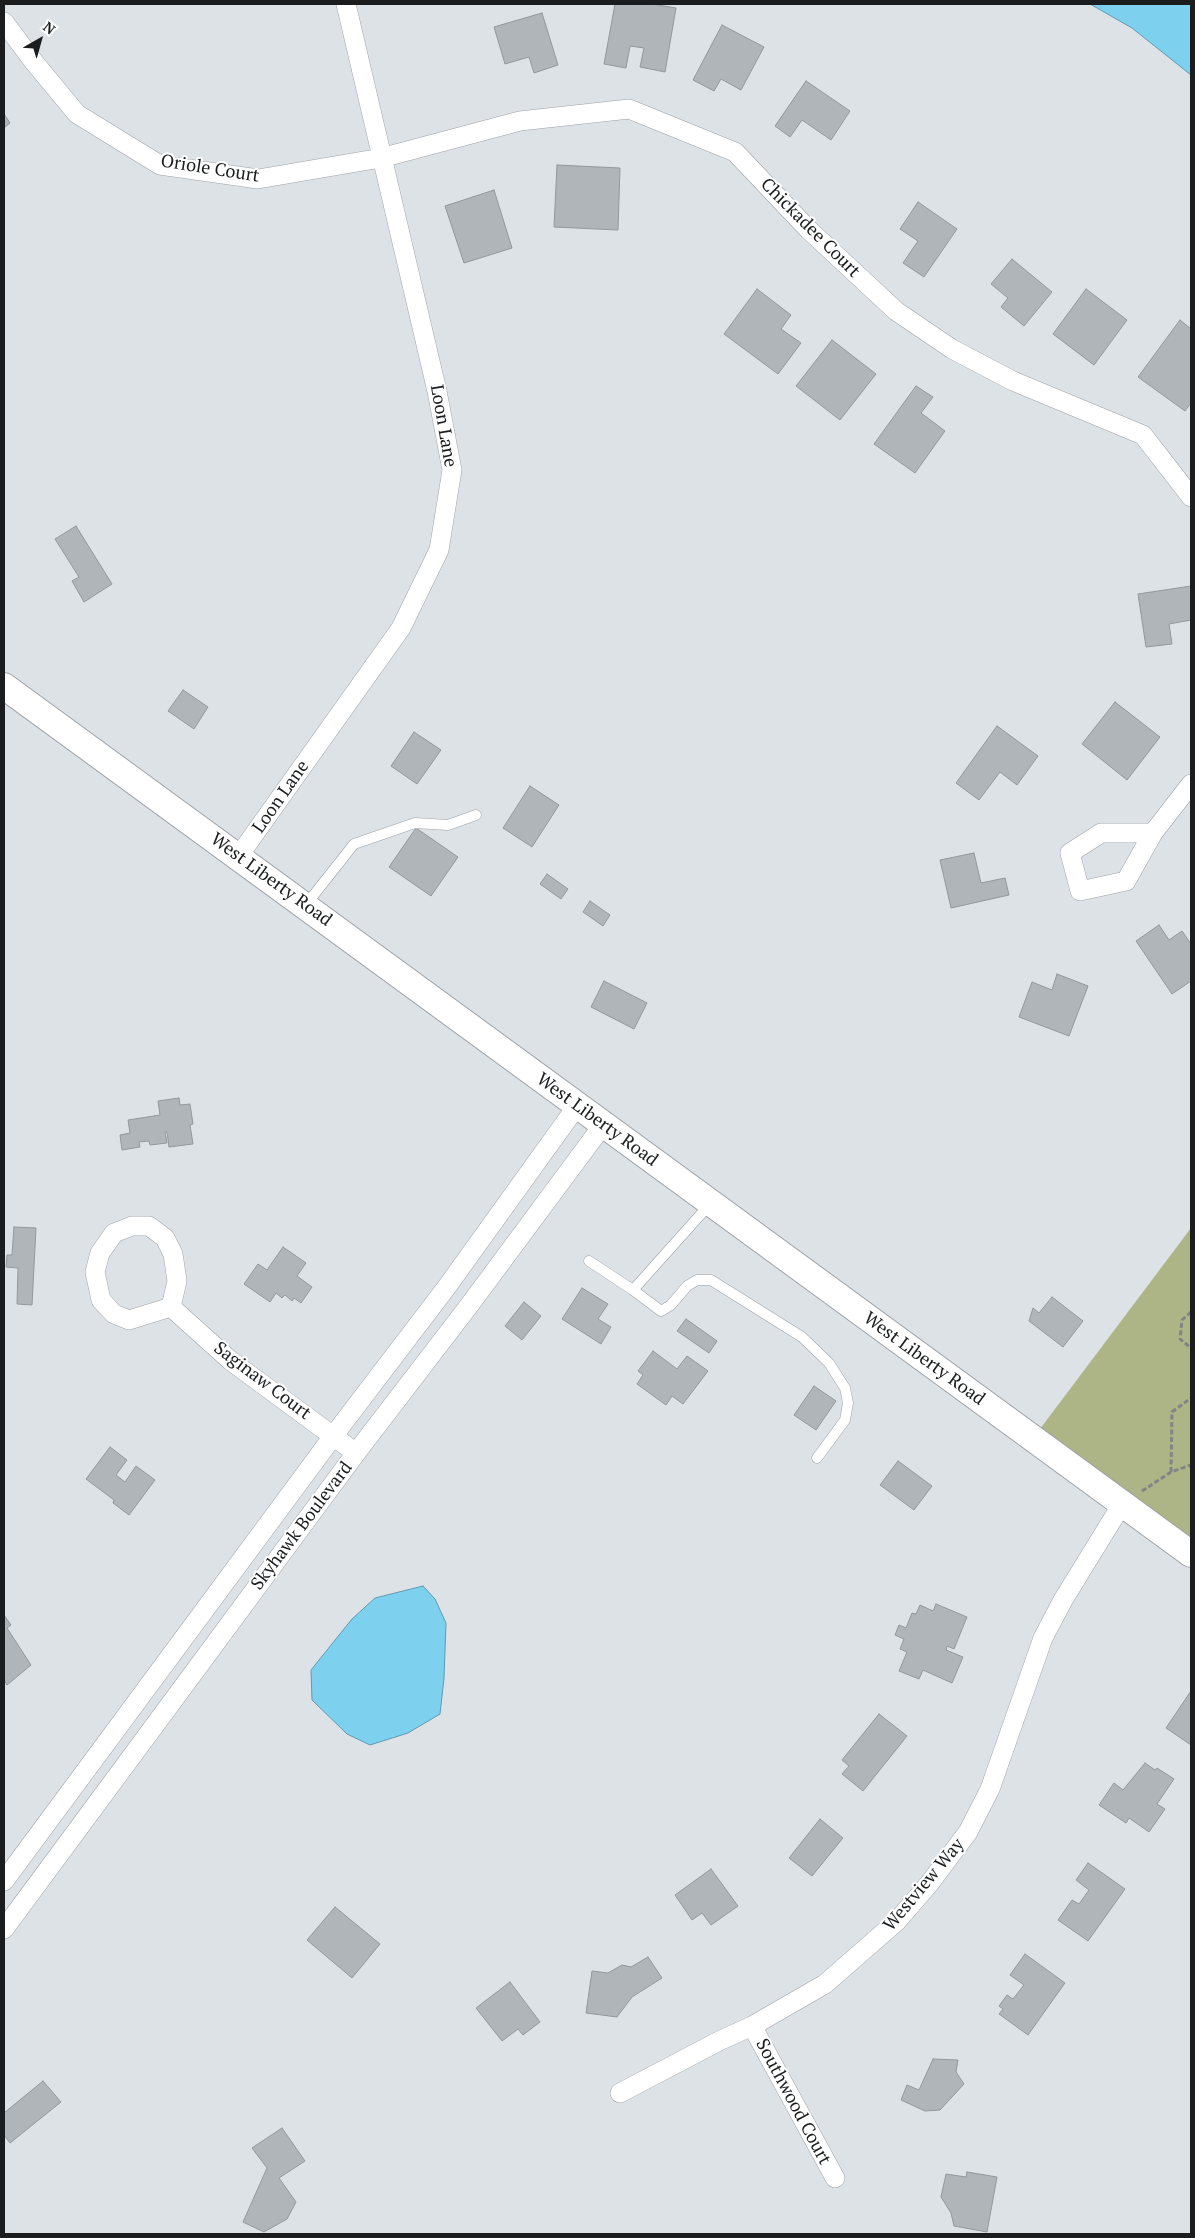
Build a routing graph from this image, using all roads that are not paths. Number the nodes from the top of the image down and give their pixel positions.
1 (346, 4) edge
2 (4, 22) edge
3 (381, 158) junction
4 (1191, 497) edge
5 (4, 686) edge
6 (1191, 784) edge
7 (476, 815) dead end
8 (1153, 833) dead end
9 (238, 857) junction
10 (306, 906) junction
11 (577, 1106) junction
12 (603, 1125) junction
13 (711, 1203) junction
14 (589, 1261) dead end
15 (633, 1290) junction
16 (171, 1307) junction
17 (334, 1435) junction
18 (356, 1453) junction
19 (817, 1458) dead end
20 (1122, 1504) junction
21 (1191, 1554) edge
22 (5, 1877) edge
23 (29, 1894) junction
24 (4, 1929) edge
25 (752, 2026) junction
26 (620, 2094) dead end
27 (834, 2178) dead end

1 - 3 street, Loon Lane
2 - 3 street, Oriole Court
3 - 4 street, Chickadee Court
3 - 9 street, Loon Lane
5 - 9 main road, West Liberty Road
6 - 8 street
7 - 10 lane
9 - 10 main road, West Liberty Road
10 - 11 main road, West Liberty Road
11 - 12 main road, West Liberty Road
11 - 17 street, Skyhawk Boulevard
12 - 13 main road, West Liberty Road
12 - 18 street, Skyhawk Boulevard
13 - 15 lane
13 - 20 main road, West Liberty Road
14 - 15 lane
15 - 19 lane
16 - 16 street
16 - 17 street, Saginaw Court
17 - 18 street, Saginaw Court
17 - 22 street, Skyhawk Boulevard
18 - 23 street, Skyhawk Boulevard
20 - 21 main road, West Liberty Road
20 - 25 street, Westview Way
22 - 23 street
23 - 24 street, Skyhawk Boulevard
25 - 26 street, Westview Way
25 - 27 street, Southwood Court

